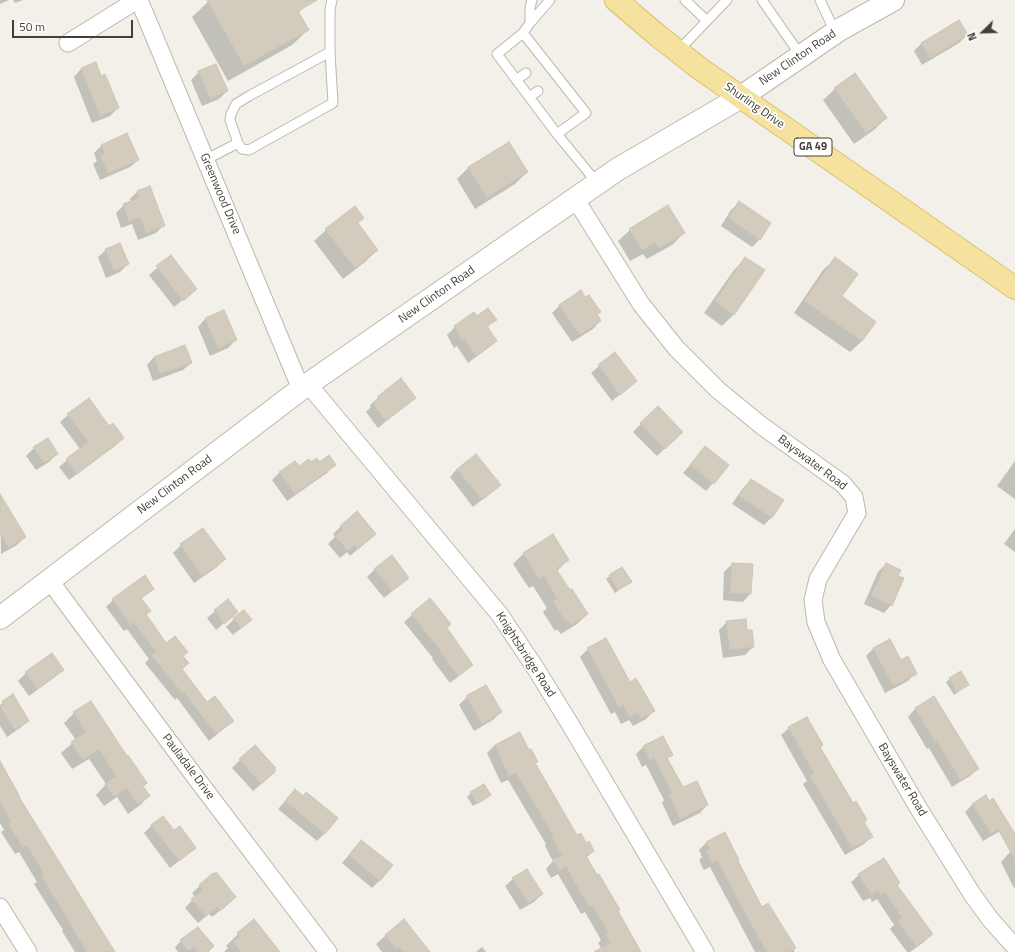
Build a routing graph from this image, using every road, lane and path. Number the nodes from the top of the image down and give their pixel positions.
1 (138, 0) edge
2 (332, 0) edge
3 (532, 0) edge
4 (550, 0) edge
5 (685, 0) edge
6 (762, 0) edge
7 (820, 0) edge
8 (893, 0) edge
9 (725, 1) edge
10 (626, 5) edge
11 (707, 21) junction
12 (530, 23) junction
13 (835, 32) junction
14 (523, 33) junction
15 (68, 43) dead end
16 (678, 51) junction
17 (330, 52) junction
18 (801, 56) junction
19 (526, 73) dead end
20 (516, 80) junction
21 (538, 91) dead end
22 (529, 97) junction
23 (741, 97) junction
24 (551, 110) dead end
25 (543, 115) junction
26 (557, 134) junction
27 (238, 143) junction
28 (205, 160) junction
29 (598, 184) junction
30 (576, 200) junction
31 (1015, 288) edge
32 (304, 386) junction
33 (50, 581) junction
34 (0, 618) edge
35 (0, 907) edge
36 (1015, 947) edge
37 (28, 952) edge
38 (328, 952) edge
39 (705, 952) edge

1 - 15 street
1 - 28 street, Greenwood Drive
2 - 17 lane
3 - 12 lane
4 - 12 lane
5 - 11 lane
6 - 18 lane
7 - 13 lane
8 - 13 street, New Clinton Road
9 - 11 lane
10 - 16 main road, Shurling Drive / GA 49
11 - 16 lane
12 - 14 lane
13 - 18 street, New Clinton Road
14 - 20 lane
14 - 26 lane
16 - 23 main road, Shurling Drive / GA 49
17 - 27 lane
17 - 27 lane
18 - 23 street, New Clinton Road
19 - 20 lane
20 - 22 lane
21 - 22 lane
22 - 25 lane
23 - 29 street, New Clinton Road
23 - 31 main road, Shurling Drive / GA 49
24 - 25 lane
25 - 26 lane
26 - 29 lane
27 - 28 lane
28 - 32 street, Greenwood Drive
29 - 30 street, New Clinton Road
30 - 32 street, New Clinton Road
30 - 36 street, Bayswater Road
32 - 33 street, New Clinton Road
32 - 39 street, Knightsbridge Road
33 - 34 street, New Clinton Road
33 - 38 street, Pauladale Drive
35 - 37 street

